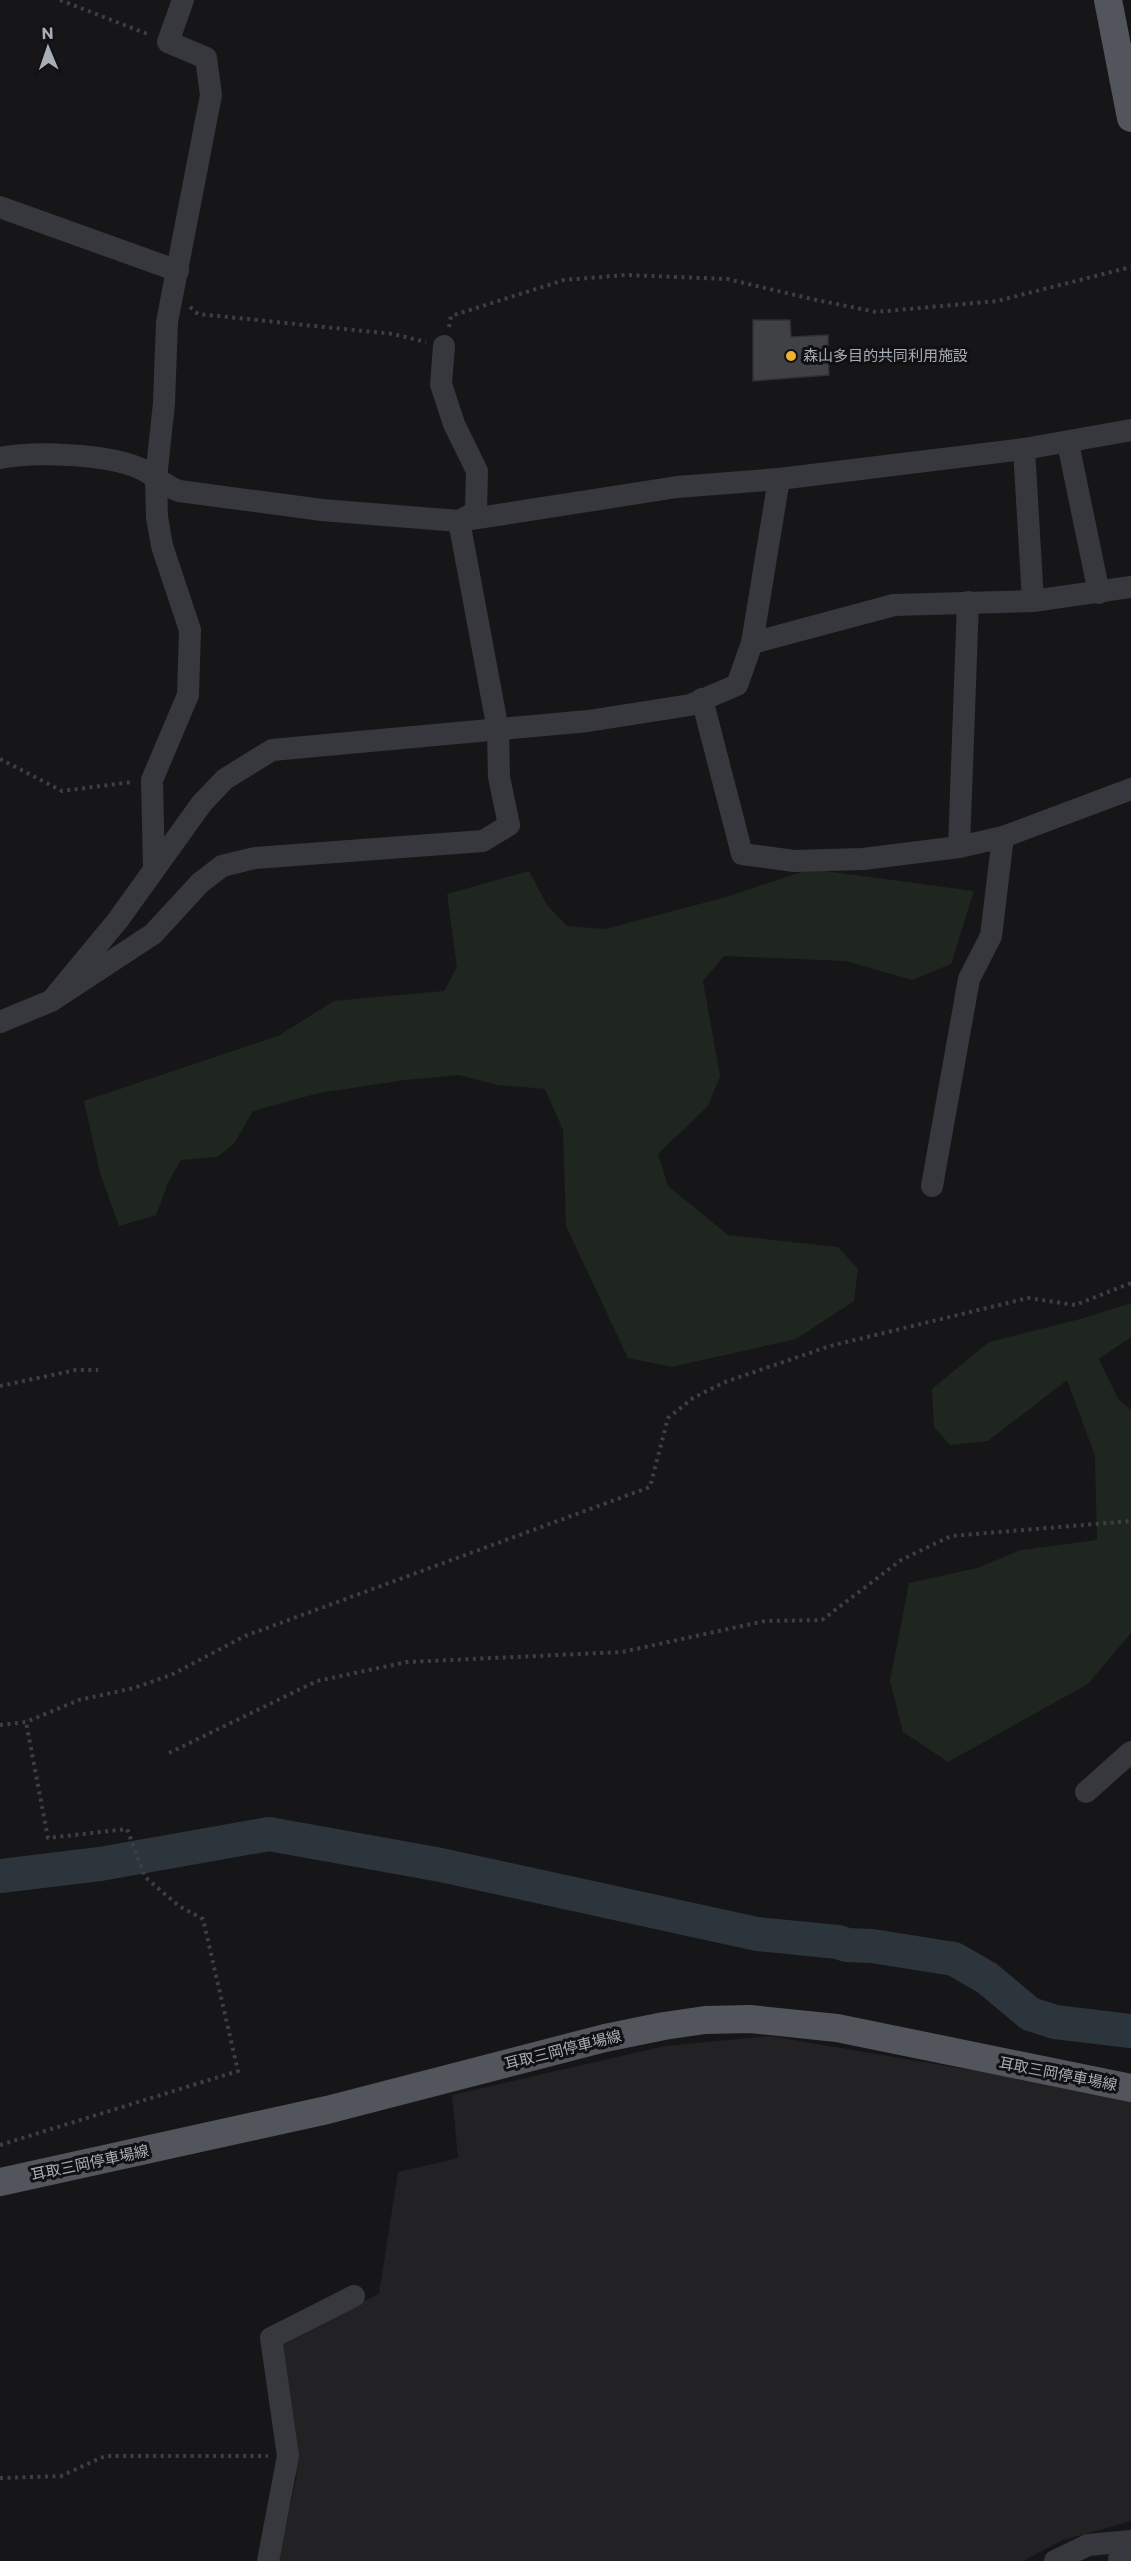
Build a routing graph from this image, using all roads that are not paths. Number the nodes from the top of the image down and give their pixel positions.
1 (183, 0) edge
2 (1108, 0) edge
3 (1131, 118) edge
4 (0, 207) edge
5 (178, 271) junction
6 (444, 346) road end
7 (1131, 430) edge
8 (1068, 443) junction
9 (1024, 449) junction
10 (0, 458) edge
11 (156, 478) junction
12 (779, 479) junction
13 (459, 521) junction
14 (1131, 587) edge
15 (1099, 593) junction
16 (1033, 601) junction
17 (968, 602) junction
18 (752, 643) junction
19 (702, 699) junction
20 (498, 730) junction
21 (1131, 789) edge
22 (1003, 837) junction
23 (959, 848) junction
24 (154, 868) junction
25 (51, 1001) junction
26 (0, 1022) edge
27 (932, 1186) dead end
28 (1131, 1752) edge
29 (1086, 1792) dead end
30 (1131, 2088) edge
31 (0, 2182) edge
32 (354, 2296) dead end
33 (1123, 2553) edge
34 (268, 2561) edge
35 (1055, 2561) edge

1 - 5 street
2 - 3 main road
4 - 5 street
5 - 11 street
6 - 13 street
7 - 8 street
8 - 9 street
8 - 15 street
9 - 12 street
9 - 16 street
10 - 11 street
11 - 13 street
11 - 24 street
12 - 13 street
12 - 18 street
13 - 20 street
14 - 15 street
15 - 16 street
16 - 17 street
17 - 18 street
17 - 23 street
18 - 19 street
19 - 20 street
19 - 23 street
20 - 24 street
20 - 25 street
21 - 22 street
22 - 23 street
22 - 27 street
24 - 25 street
25 - 26 street
28 - 29 street
30 - 31 main road, 耳取三岡停車場線
32 - 34 street
33 - 35 street

